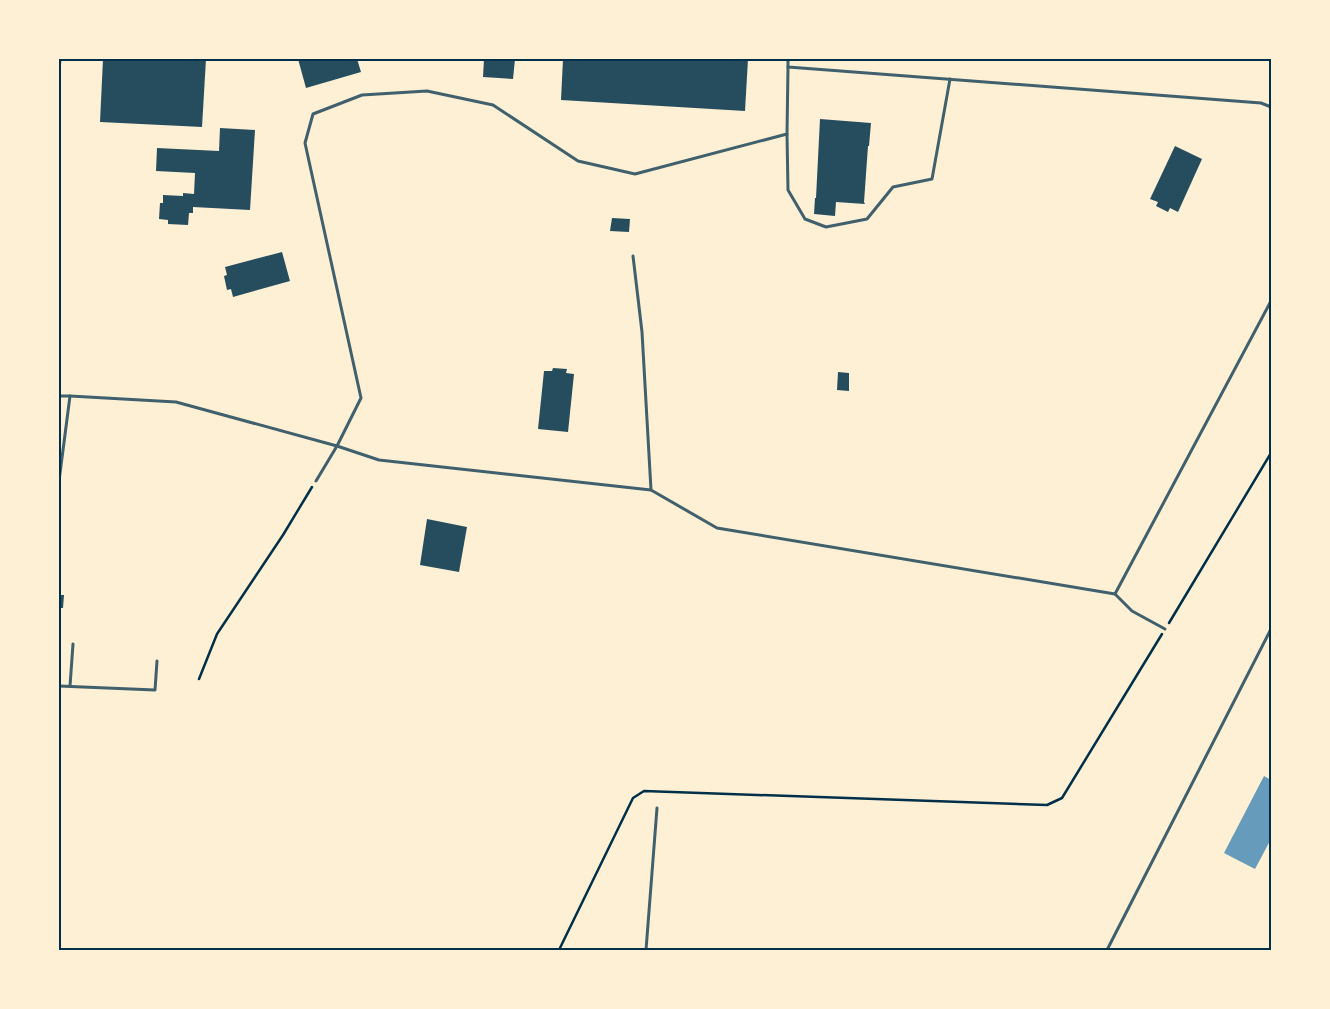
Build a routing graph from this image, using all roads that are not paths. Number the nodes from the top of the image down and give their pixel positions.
1 (60, 59) edge
2 (788, 59) edge
3 (788, 67) junction
4 (59, 71) edge
5 (950, 79) junction
6 (1271, 107) edge
7 (787, 134) junction
8 (633, 256) dead end
9 (1271, 301) edge
10 (59, 396) edge
11 (70, 396) junction
12 (337, 446) junction
13 (59, 481) edge
14 (316, 481) road end
15 (651, 490) junction
16 (1115, 594) junction
17 (1165, 629) road end
18 (1271, 629) edge
19 (73, 644) dead end
20 (157, 661) dead end
21 (59, 686) edge
22 (70, 686) junction
23 (657, 808) dead end
24 (646, 950) edge
25 (1107, 950) edge

1 - 4 lane
2 - 3 lane
3 - 5 lane
3 - 7 lane
5 - 6 lane
5 - 7 lane
7 - 12 lane
8 - 15 lane
9 - 16 lane
10 - 11 lane
11 - 12 lane
11 - 13 lane
12 - 14 lane
12 - 15 lane
15 - 16 lane
16 - 17 lane
18 - 25 lane
19 - 22 lane
20 - 22 lane
21 - 22 lane
23 - 24 lane

